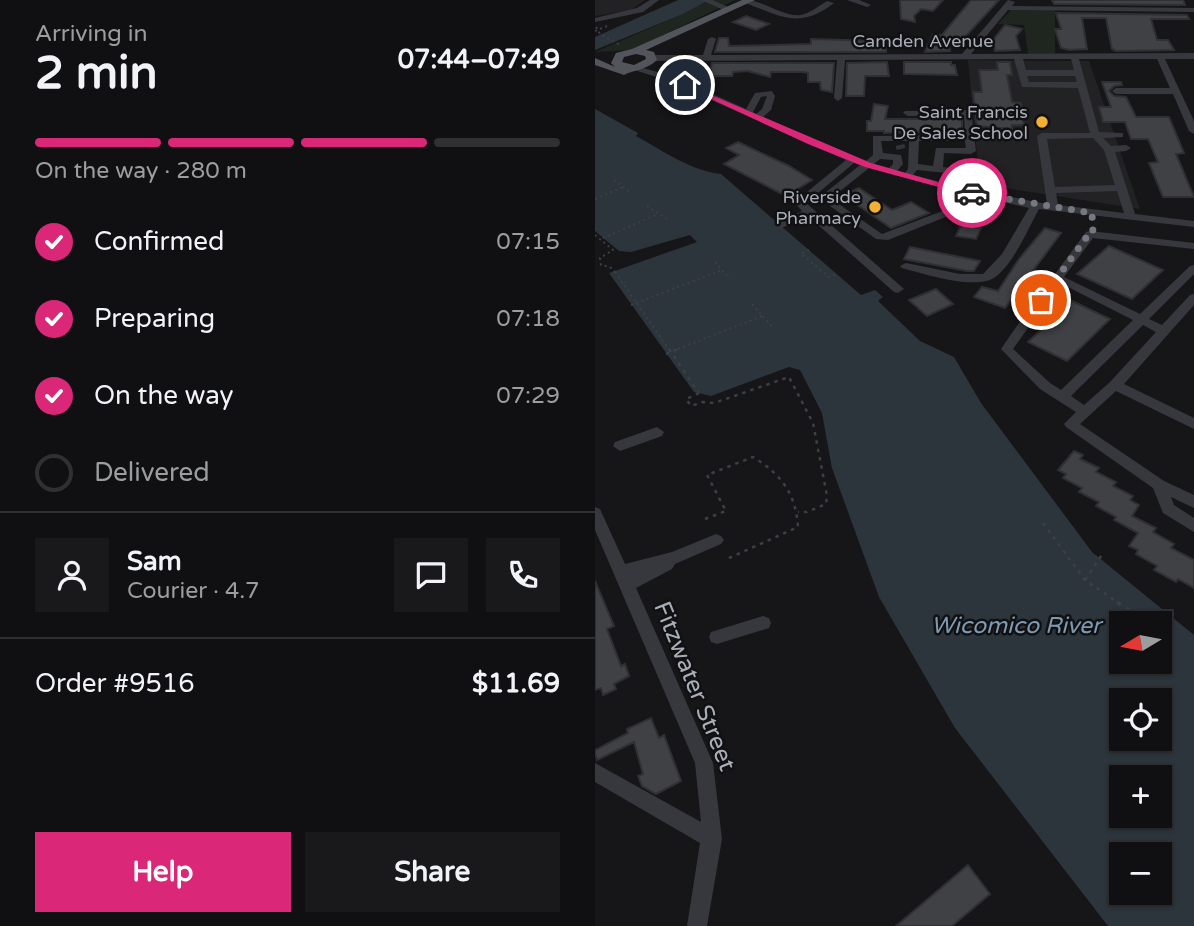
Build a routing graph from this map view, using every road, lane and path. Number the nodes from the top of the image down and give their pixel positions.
1 (655, 0) edge
2 (817, 0) edge
3 (851, 0) edge
4 (1013, 0) edge
5 (709, 1) edge
6 (749, 1) edge
7 (867, 5) dead end
8 (1006, 8) junction
9 (729, 9) junction
10 (1194, 10) edge
11 (595, 20) edge
12 (595, 26) edge
13 (712, 39) dead end
14 (615, 44) dead end
15 (693, 48) dead end
16 (1074, 56) junction
17 (1160, 56) junction
18 (1194, 56) edge
19 (964, 57) junction
20 (1019, 57) junction
21 (689, 58) junction
22 (706, 58) junction
23 (841, 58) junction
24 (595, 59) edge
25 (619, 60) junction
26 (645, 60) junction
27 (1022, 73) junction
28 (1079, 73) junction
29 (1082, 85) junction
30 (1116, 91) dead end
31 (1178, 95) junction
32 (838, 98) dead end
33 (1194, 100) edge
34 (908, 113) dead end
35 (1194, 131) edge
36 (1095, 135) junction
37 (1120, 135) dead end
38 (914, 137) junction
39 (939, 138) junction
40 (970, 138) junction
41 (898, 147) junction
42 (1126, 148) dead end
43 (1109, 149) junction
44 (939, 150) junction
45 (971, 151) junction
46 (878, 156) junction
47 (853, 159) junction
48 (868, 165) junction
49 (913, 167) junction
50 (938, 169) junction
51 (891, 172) junction
52 (972, 173) junction
53 (907, 177) junction
54 (614, 180) dead end
55 (623, 187) junction
56 (1122, 188) junction
57 (964, 191) junction
58 (1051, 191) junction
59 (631, 193) dead end
60 (595, 199) edge
61 (1036, 205) junction
62 (647, 206) dead end
63 (1053, 208) junction
64 (810, 211) junction
65 (1092, 213) junction
66 (658, 214) junction
67 (1130, 216) junction
68 (667, 219) dead end
69 (1194, 224) edge
70 (780, 225) dead end
71 (1093, 234) junction
72 (595, 235) edge
73 (603, 238) dead end
74 (1194, 246) edge
75 (809, 250) dead end
76 (715, 262) dead end
77 (906, 266) dead end
78 (1194, 268) edge
79 (722, 270) junction
80 (836, 274) dead end
81 (1056, 277) junction
82 (730, 279) dead end
83 (898, 289) dead end
84 (1194, 298) edge
85 (636, 302) junction
86 (752, 304) dead end
87 (631, 305) dead end
88 (762, 316) junction
89 (1141, 319) junction
90 (774, 329) dead end
91 (1164, 331) junction
92 (671, 352) junction
93 (666, 354) dead end
94 (1115, 385) junction
95 (1061, 397) junction
96 (1085, 412) junction
97 (1194, 424) edge
98 (657, 432) dead end
99 (620, 446) dead end
100 (1159, 485) junction
101 (1194, 502) edge
102 (798, 512) junction
103 (595, 513) edge
104 (705, 519) dead end
105 (1043, 523) dead end
106 (1194, 526) edge
107 (716, 540) dead end
108 (1101, 556) dead end
109 (727, 559) dead end
110 (625, 578) junction
111 (1085, 580) junction
112 (1130, 611) edge
113 (763, 623) dead end
114 (717, 637) dead end
115 (595, 772) edge
116 (712, 839) junction
117 (697, 926) edge

1 - 11 street
2 - 6 street
3 - 7 street
4 - 8 street
5 - 9 street
6 - 9 main road
8 - 10 street
8 - 19 street
9 - 26 main road
12 - 14 path
13 - 22 street
15 - 21 street
16 - 17 street, Camden Avenue
16 - 20 street, Camden Avenue
16 - 28 street
17 - 18 street, Camden Avenue
17 - 31 street
19 - 20 street, Camden Avenue
19 - 23 street, Camden Avenue
20 - 27 street
21 - 22 street, Camden Avenue
21 - 26 street, Camden Avenue
22 - 23 street, Camden Avenue
23 - 32 street
24 - 25 main road
24 - 26 main road
25 - 26 main road
25 - 26 main road
26 - 47 street
27 - 28 street
27 - 29 street
28 - 29 street
29 - 36 street
30 - 31 street
31 - 33 street
31 - 35 street
34 - 40 street
36 - 37 street
36 - 43 street
36 - 58 street
38 - 39 street
38 - 41 street
38 - 49 street
39 - 40 street
39 - 44 street
40 - 45 street
41 - 46 street
41 - 46 street
41 - 51 street
42 - 43 street
43 - 56 street
44 - 45 street
44 - 50 street
45 - 52 street
46 - 48 street
47 - 48 street
47 - 64 street
48 - 51 street
48 - 57 street
49 - 50 street
49 - 53 street
50 - 52 street
51 - 53 street
52 - 57 street
53 - 57 street
54 - 55 path
55 - 59 path
55 - 60 path
56 - 58 street
56 - 67 street
57 - 61 street
58 - 63 street
61 - 63 street
61 - 77 street
62 - 66 path
63 - 65 street
64 - 70 street
64 - 83 street
65 - 67 street
65 - 71 street
66 - 68 path
66 - 73 path
67 - 69 street
71 - 74 street
71 - 81 street
72 - 85 path, bridge
75 - 80 path
76 - 79 path
78 - 89 street
79 - 82 path
79 - 85 path
81 - 89 street
81 - 95 street
84 - 91 street
85 - 87 path
85 - 92 path, bridge
86 - 88 path
88 - 90 path
88 - 92 path
89 - 91 street
89 - 95 street
91 - 94 street
92 - 93 path
92 - 102 path, bridge
94 - 96 street
94 - 97 street
95 - 96 street
96 - 100 street
98 - 99 street
100 - 101 street
100 - 106 street
102 - 104 path
102 - 109 path
103 - 110 street, Fitzwater Street
105 - 111 path
107 - 110 street
108 - 111 path
110 - 116 street, Fitzwater Street
111 - 112 path
113 - 114 street
115 - 116 street
116 - 117 street, Fitzwater Street

